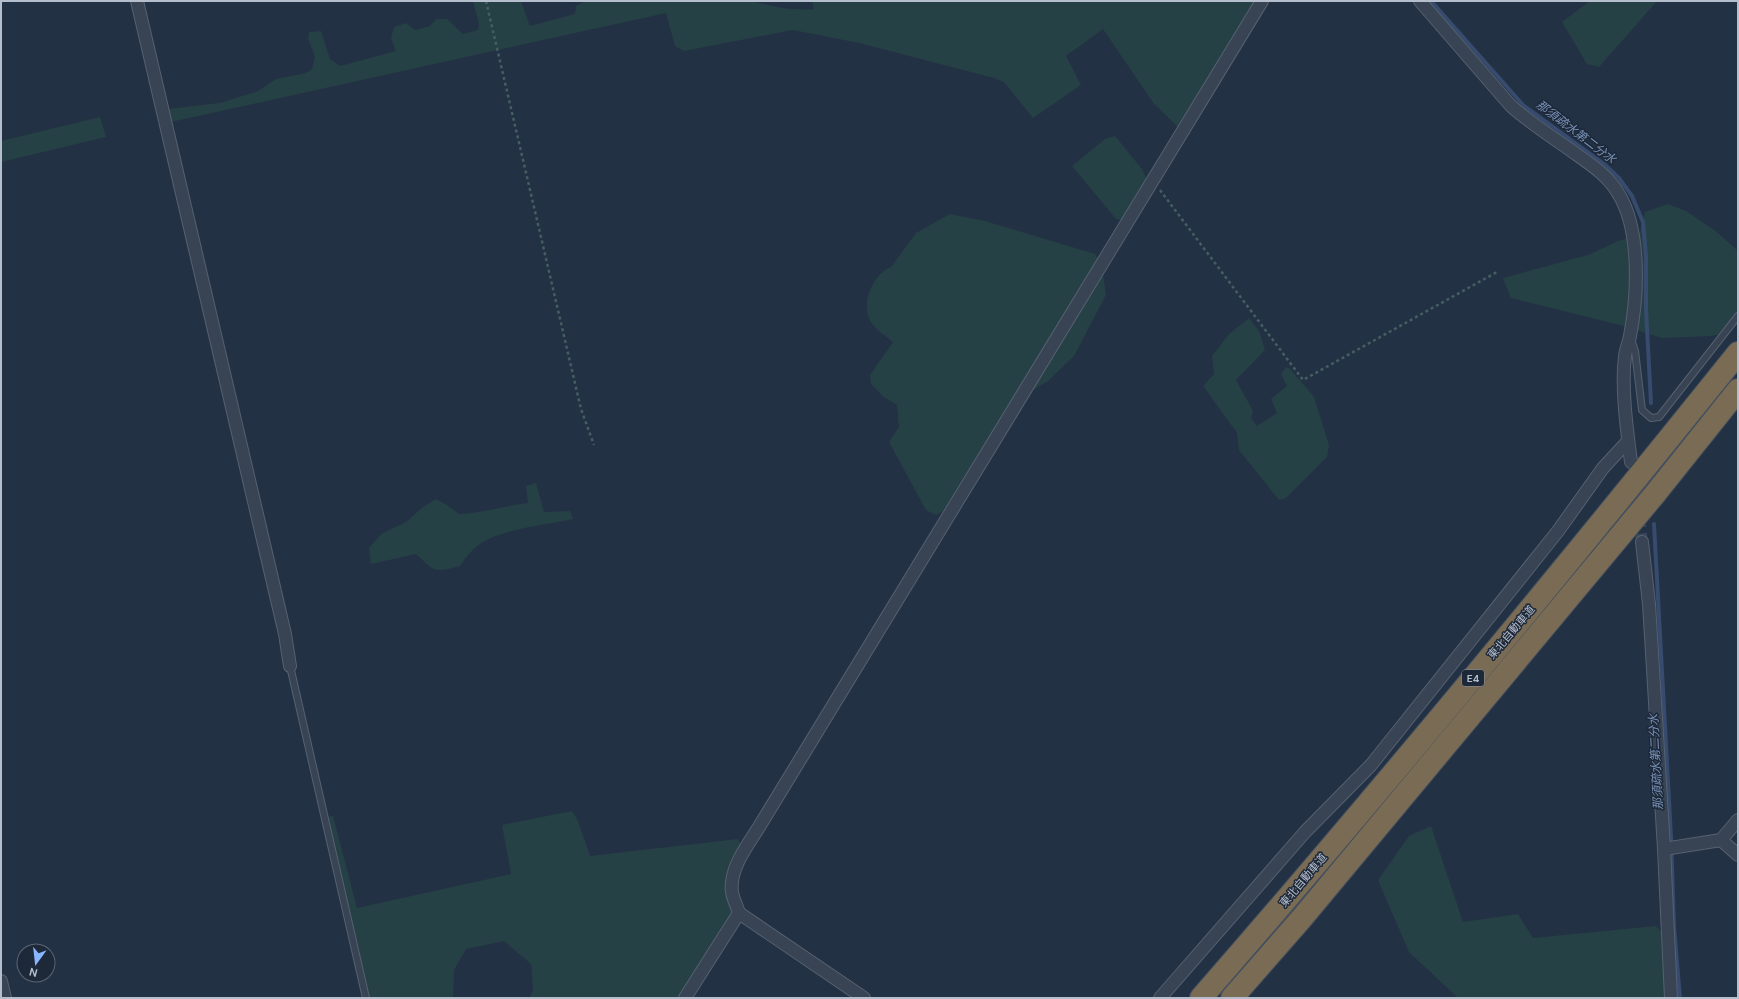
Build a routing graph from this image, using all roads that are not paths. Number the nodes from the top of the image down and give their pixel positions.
1 (137, 1) edge
2 (1262, 1) edge
3 (1420, 1) edge
4 (1738, 316) edge
5 (1630, 336) junction
6 (1738, 353) edge
7 (1738, 390) edge
8 (1628, 441) junction
9 (1631, 462) dead end
10 (1642, 542) tunnel mouth
11 (290, 666) joint
12 (1738, 820) edge
13 (1721, 840) junction
14 (1664, 849) junction
15 (1738, 855) edge
16 (739, 913) junction
17 (1, 981) edge
18 (5, 998) edge
19 (366, 998) edge
20 (686, 998) edge
21 (864, 998) edge
22 (1160, 998) edge
23 (1201, 998) edge
24 (1232, 998) edge
25 (1670, 998) edge

1 - 11 street
2 - 16 street
3 - 5 street
4 - 5 lane
5 - 8 street
6 - 23 highway, 東北自動車道 / E4
7 - 24 highway, 東北自動車道 / E4
8 - 9 street
8 - 22 street
10 - 14 street
11 - 19 lane
12 - 13 street
13 - 14 street
13 - 15 street
14 - 25 street
16 - 20 street
16 - 21 street
17 - 18 street

